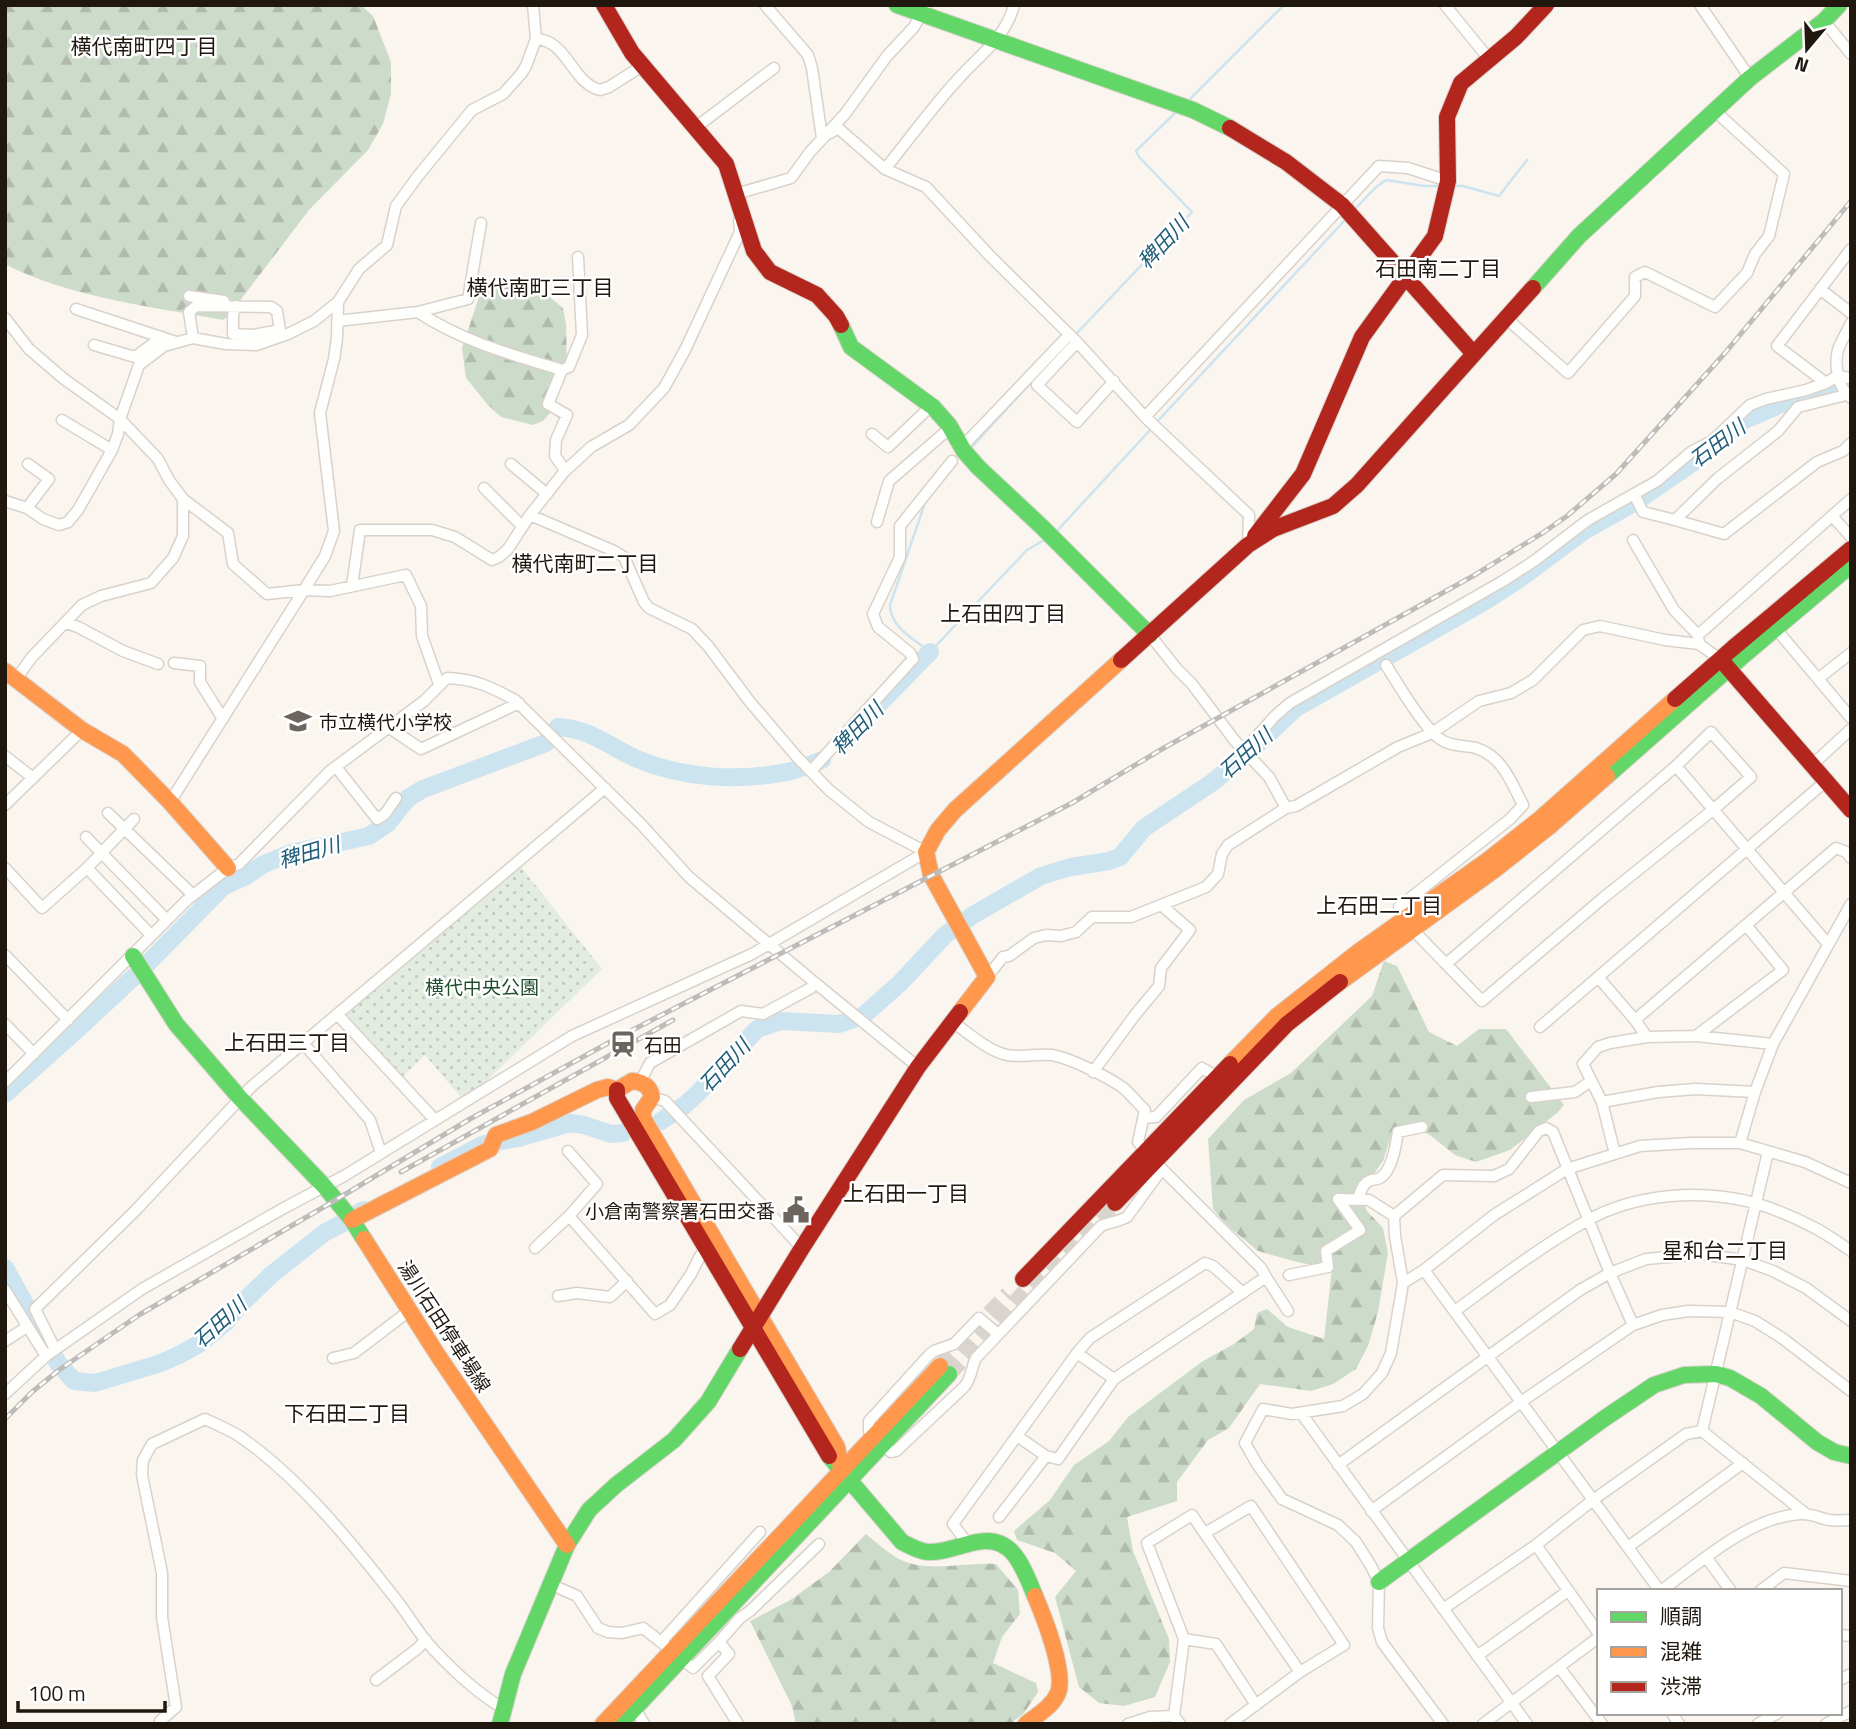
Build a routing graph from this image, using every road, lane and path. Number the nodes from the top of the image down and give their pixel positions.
1 (533, 5) edge
2 (604, 5) edge
3 (765, 5) edge
4 (897, 5) edge
5 (1014, 5) edge
6 (1445, 5) edge
7 (1546, 5) edge
8 (1700, 5) edge
9 (1839, 5) edge
10 (923, 9) edge
11 (1824, 21) junction
12 (536, 38) junction
13 (997, 41) junction
14 (1851, 54) edge
15 (1489, 59) junction
16 (642, 66) junction
17 (774, 68) dead end
18 (1750, 78) junction
19 (1715, 111) junction
20 (695, 128) junction
21 (822, 138) junction
22 (885, 169) junction
23 (1448, 181) junction
24 (736, 194) junction
25 (1342, 205) junction
26 (481, 223) dead end
27 (1851, 248) edge
28 (578, 257) dead end
29 (1405, 277) junction
30 (1820, 289) junction
31 (189, 296) dead end
32 (338, 302) junction
33 (233, 306) junction
34 (76, 309) dead end
35 (418, 312) junction
36 (1851, 313) edge
37 (5, 318) edge
38 (1506, 318) junction
39 (337, 321) junction
40 (1851, 323) edge
41 (162, 337) junction
42 (193, 338) junction
43 (1073, 338) junction
44 (176, 342) junction
45 (94, 345) dead end
46 (1474, 354) junction
47 (562, 370) junction
48 (1838, 376) junction
49 (1851, 378) edge
50 (1114, 381) junction
51 (1826, 383) junction
52 (1806, 390) junction
53 (1848, 397) edge
54 (931, 406) junction
55 (1798, 407) junction
56 (1146, 416) junction
57 (120, 419) junction
58 (62, 420) dead end
59 (950, 428) junction
60 (872, 434) dead end
61 (1851, 443) edge
62 (112, 450) junction
63 (959, 453) junction
64 (28, 464) dead end
65 (511, 464) dead end
66 (565, 470) junction
67 (484, 488) dead end
68 (547, 494) junction
69 (1633, 494) junction
70 (183, 499) junction
71 (1851, 499) edge
72 (5, 501) edge
73 (27, 508) junction
74 (530, 515) junction
75 (1832, 516) junction
76 (1675, 520) junction
77 (877, 522) dead end
78 (523, 526) junction
79 (1851, 537) edge
80 (1633, 540) dead end
81 (1248, 545) junction
82 (1851, 549) edge
83 (1851, 565) edge
84 (352, 586) junction
85 (304, 590) junction
86 (66, 623) junction
87 (1776, 629) junction
88 (1150, 635) junction
89 (1698, 639) junction
90 (1851, 653) edge
91 (174, 663) dead end
92 (158, 664) dead end
93 (1725, 664) junction
94 (1386, 665) dead end
95 (10, 675) edge
96 (1819, 678) junction
97 (439, 684) junction
98 (519, 703) junction
99 (1851, 718) edge
100 (223, 719) junction
101 (388, 727) junction
102 (1851, 729) edge
103 (82, 730) junction
104 (1432, 733) junction
105 (1245, 749) junction
106 (5, 756) edge
107 (1812, 765) junction
108 (1676, 766) junction
109 (336, 767) junction
110 (811, 771) junction
111 (33, 778) junction
112 (1826, 782) junction
113 (605, 788) junction
114 (396, 798) dead end
115 (170, 802) junction
116 (5, 805) edge
117 (1286, 808) junction
118 (1714, 809) junction
119 (1851, 810) edge
120 (108, 813) dead end
121 (134, 819) dead end
122 (125, 830) junction
123 (86, 837) dead end
124 (1748, 848) junction
125 (926, 852) junction
126 (101, 853) junction
127 (1851, 858) edge
128 (87, 867) junction
129 (5, 869) edge
130 (228, 869) junction
131 (1785, 892) junction
132 (192, 895) junction
133 (1851, 904) edge
134 (1161, 905) junction
135 (167, 920) junction
136 (1409, 924) junction
137 (1746, 925) junction
138 (151, 935) junction
139 (769, 944) junction
140 (1828, 944) junction
141 (5, 956) edge
142 (132, 956) junction
143 (1446, 964) junction
144 (1598, 976) junction
145 (987, 977) junction
146 (814, 982) junction
147 (337, 1014) junction
148 (68, 1020) junction
149 (1635, 1020) junction
150 (953, 1022) junction
151 (5, 1024) edge
152 (1540, 1027) dead end
153 (1696, 1036) junction
154 (1647, 1037) junction
155 (303, 1043) junction
156 (1773, 1044) junction
157 (34, 1054) junction
158 (918, 1067) junction
159 (1093, 1072) junction
160 (1217, 1077) junction
161 (1591, 1081) junction
162 (5, 1082) edge
163 (640, 1082) junction
164 (617, 1090) junction
165 (1755, 1092) junction
166 (652, 1097) junction
167 (1531, 1097) dead end
168 (240, 1098) junction
169 (1602, 1101) junction
170 (1143, 1118) junction
171 (435, 1120) junction
172 (1422, 1127) dead end
173 (1740, 1143) junction
174 (568, 1151) dead end
175 (1768, 1152) junction
176 (380, 1153) junction
177 (1615, 1154) junction
178 (1154, 1160) junction
179 (1567, 1169) junction
180 (1851, 1183) edge
181 (325, 1187) junction
182 (1358, 1200) junction
183 (1115, 1203) tunnel mouth
184 (1756, 1203) junction
185 (569, 1216) junction
186 (1394, 1216) junction
187 (352, 1220) junction
188 (1588, 1220) junction
189 (535, 1248) dead end
190 (802, 1248) junction
191 (707, 1251) junction
192 (1851, 1251) edge
193 (1743, 1260) junction
194 (1424, 1270) junction
195 (1610, 1273) junction
196 (1289, 1275) dead end
197 (1266, 1277) junction
198 (1023, 1279) dead end
199 (627, 1281) junction
200 (1404, 1283) junction
201 (5, 1290) edge
202 (1243, 1293) junction
203 (558, 1296) dead end
204 (410, 1311) junction
205 (1287, 1311) dead end
206 (1455, 1311) junction
207 (1730, 1312) junction
208 (1851, 1321) edge
209 (756, 1322) junction
210 (1633, 1325) junction
211 (27, 1327) junction
212 (998, 1334) junction
213 (5, 1341) edge
214 (50, 1352) junction
215 (1077, 1353) junction
216 (1488, 1356) junction
217 (333, 1358) dead end
218 (945, 1370) tunnel mouth
219 (1716, 1374) junction
220 (1114, 1379) junction
221 (1851, 1391) edge
222 (5, 1394) edge
223 (1521, 1402) junction
224 (1301, 1413) junction
225 (1702, 1431) junction
226 (1017, 1436) junction
227 (879, 1441) junction
228 (1558, 1452) junction
229 (1046, 1456) junction
230 (1851, 1456) edge
231 (1743, 1464) junction
232 (1338, 1465) junction
233 (846, 1475) junction
234 (1594, 1500) junction
235 (1371, 1511) junction
236 (1806, 1514) junction
237 (999, 1517) dead end
238 (1851, 1520) edge
239 (760, 1532) dead end
240 (1205, 1533) junction
241 (819, 1544) dead end
242 (967, 1544) junction
243 (567, 1545) junction
244 (1536, 1545) junction
245 (1628, 1547) junction
246 (1706, 1557) junction
247 (1409, 1562) junction
248 (1851, 1581) edge
249 (1379, 1582) junction
250 (550, 1584) junction
251 (1660, 1589) edge
252 (1664, 1589) edge
253 (1730, 1589) edge
254 (1763, 1589) edge
255 (1568, 1591) junction
256 (1443, 1609) junction
257 (1597, 1633) edge
258 (1597, 1638) edge
259 (1184, 1639) junction
260 (426, 1640) junction
261 (719, 1642) junction
262 (671, 1651) junction
263 (1477, 1656) junction
264 (1559, 1667) junction
265 (1300, 1672) junction
266 (376, 1680) dead end
267 (1511, 1703) junction
268 (1256, 1705) junction
269 (635, 1708) junction
270 (1851, 1712) edge
271 (1774, 1715) edge
272 (501, 1716) edge
273 (1177, 1720) edge
274 (160, 1724) edge
275 (603, 1724) edge
276 (620, 1724) edge
277 (644, 1724) edge
278 (738, 1724) edge
279 (1026, 1724) edge
280 (1128, 1724) edge
281 (1230, 1724) edge
282 (1443, 1724) edge
283 (1483, 1724) edge
284 (1527, 1724) edge
285 (1602, 1724) edge
286 (1758, 1724) edge
287 (1826, 1724) edge

1 - 12 street
2 - 16 street
3 - 21 street
4 - 10 street
5 - 13 street
6 - 15 street
7 - 15 street
8 - 18 street
9 - 11 street
10 - 13 street
10 - 21 street
11 - 14 street
11 - 18 street
12 - 16 street
12 - 32 street
13 - 22 street
13 - 25 street
15 - 23 street
16 - 20 street
17 - 20 street
18 - 19 street
19 - 38 street
19 - 38 street
20 - 24 street
21 - 22 street
21 - 24 street
22 - 43 street
23 - 25 street
23 - 29 street
24 - 54 street
24 - 66 street
25 - 29 street
25 - 56 street
26 - 35 street
27 - 30 street
28 - 47 street
29 - 46 street
29 - 81 street
30 - 36 street
30 - 51 street
31 - 33 street
32 - 39 street
32 - 42 street
33 - 33 street
33 - 42 street
34 - 41 street
35 - 39 street
35 - 47 street
37 - 57 street
38 - 46 street
39 - 85 street
40 - 48 street
41 - 44 street
41 - 45 street
42 - 44 street
43 - 50 street
43 - 50 street
43 - 63 street
44 - 57 street
46 - 81 street
47 - 66 street
48 - 49 street
48 - 51 street
48 - 53 street
50 - 56 street
51 - 52 street
52 - 55 street
52 - 69 street
53 - 55 street
54 - 59 street
54 - 60 street
55 - 76 street
56 - 81 street
57 - 62 street
57 - 70 street
58 - 62 street
59 - 63 street
59 - 77 street
61 - 76 street
62 - 73 street
63 - 88 street
63 - 110 street
64 - 73 street
65 - 68 street
66 - 68 street
67 - 78 street
68 - 74 street
69 - 76 street
69 - 105 street
70 - 85 street
70 - 86 street
71 - 75 street
72 - 73 street
74 - 78 street
74 - 110 street
75 - 79 street
75 - 89 street
78 - 84 street
80 - 89 street
81 - 88 street
82 - 93 street
83 - 87 street
84 - 85 street
84 - 97 street
85 - 100 street
86 - 92 street
86 - 95 street
87 - 93 street
87 - 96 street
88 - 105 street
88 - 125 street
89 - 93 street
89 - 104 street
90 - 96 street
91 - 100 street
93 - 107 street
93 - 136 street
94 - 104 street
95 - 103 street
96 - 99 street
97 - 98 street
97 - 101 street
98 - 101 street
98 - 113 street
100 - 115 street
101 - 109 street
102 - 107 street
103 - 111 street
103 - 115 street
104 - 117 street
104 - 136 street
105 - 117 street
106 - 111 street
107 - 112 street
108 - 118 street
108 - 118 street
108 - 143 street
109 - 114 street
109 - 130 street
110 - 125 street
111 - 116 street
112 - 119 street
112 - 124 street
113 - 139 street
113 - 147 street
115 - 130 street
117 - 134 street
118 - 124 street
118 - 143 street
120 - 122 street
121 - 122 street
122 - 126 street
122 - 132 street
123 - 126 street
124 - 131 street
124 - 144 street
125 - 139 street
125 - 145 street
126 - 128 street
126 - 135 street
127 - 131 street
128 - 129 street
128 - 138 street
130 - 132 street
131 - 137 street
131 - 140 street
132 - 135 street
133 - 140 street
134 - 145 street
134 - 159 street
135 - 138 street
136 - 143 street
136 - 160 street
136 - 178 street
137 - 149 street
137 - 153 street
138 - 142 street
139 - 146 street
139 - 171 street
140 - 156 street
141 - 148 street
142 - 148 street
142 - 168 street, 湯川石田停車場線
144 - 149 street
144 - 152 street
145 - 150 street
146 - 158 street
146 - 163 street
147 - 155 street
147 - 171 street
148 - 157 street
149 - 154 street
150 - 158 street
150 - 159 street
151 - 157 street
153 - 154 street
153 - 156 street
154 - 161 street
155 - 168 street
155 - 176 street
156 - 165 street
157 - 162 street
158 - 190 street
159 - 170 street
160 - 170 street
160 - 178 street
161 - 167 street
161 - 169 street
163 - 164 street
163 - 166 street
164 - 187 street
164 - 191 street
165 - 169 street
165 - 173 street
166 - 190 street
166 - 209 street
168 - 181 street, 湯川石田停車場線
168 - 214 street
169 - 177 street
170 - 178 street
171 - 176 street
172 - 182 street
173 - 175 street
173 - 177 street
174 - 185 street
175 - 180 street
175 - 184 street
176 - 181 street
177 - 179 street
178 - 183 street
178 - 197 street
178 - 198 street
178 - 212 street
179 - 186 street
179 - 188 street
179 - 194 street
181 - 187 street, 湯川石田停車場線
181 - 214 street
182 - 186 street
182 - 196 street
184 - 188 street
184 - 192 street
184 - 193 street
185 - 189 street
185 - 199 street
186 - 200 street
187 - 204 street, 湯川石田停車場線
188 - 195 street
188 - 206 street
190 - 209 street
191 - 199 street
191 - 209 street
193 - 195 street
193 - 207 street
193 - 208 street
194 - 200 street
194 - 206 street
195 - 210 street
195 - 216 street
197 - 202 street
197 - 205 street
199 - 203 street
200 - 224 street
201 - 211 street
202 - 215 street
202 - 220 street
204 - 217 street
204 - 243 street, 湯川石田停車場線
206 - 216 street
207 - 210 street
207 - 219 street
207 - 221 street
209 - 233 street
209 - 243 street
210 - 223 street
211 - 213 street
211 - 214 street
212 - 227 street
212 - 227 street
214 - 222 street
215 - 220 street
215 - 226 street
216 - 223 street
216 - 232 street
218 - 227 street
219 - 225 street
219 - 228 street
219 - 230 street
220 - 229 street
223 - 228 street
223 - 235 street
224 - 232 street
224 - 249 street
225 - 231 street
225 - 234 street
226 - 229 street
226 - 242 street
227 - 233 street
228 - 234 street
228 - 247 street
229 - 237 street
231 - 236 street
231 - 245 street
232 - 235 street
233 - 242 street
233 - 262 street
234 - 244 street
234 - 245 street
235 - 247 street
236 - 238 street
236 - 246 street
239 - 262 street
240 - 259 street
240 - 265 street
240 - 265 street
241 - 261 street
242 - 279 street
243 - 250 street
244 - 255 street
244 - 256 street
245 - 251 street
246 - 252 street
246 - 253 street
247 - 249 street
247 - 256 street
248 - 254 street
249 - 282 street
250 - 262 street
250 - 272 street
255 - 257 street
255 - 263 street
256 - 263 street
258 - 264 street
259 - 268 street
259 - 273 street
260 - 266 street
260 - 272 street
260 - 274 street
261 - 262 street
261 - 278 street
262 - 269 street
262 - 275 street
263 - 267 street
264 - 267 street
264 - 285 street
265 - 268 street
267 - 283 street
267 - 284 street
268 - 281 street
269 - 276 street
269 - 277 street
270 - 287 street
271 - 286 street
273 - 280 street

